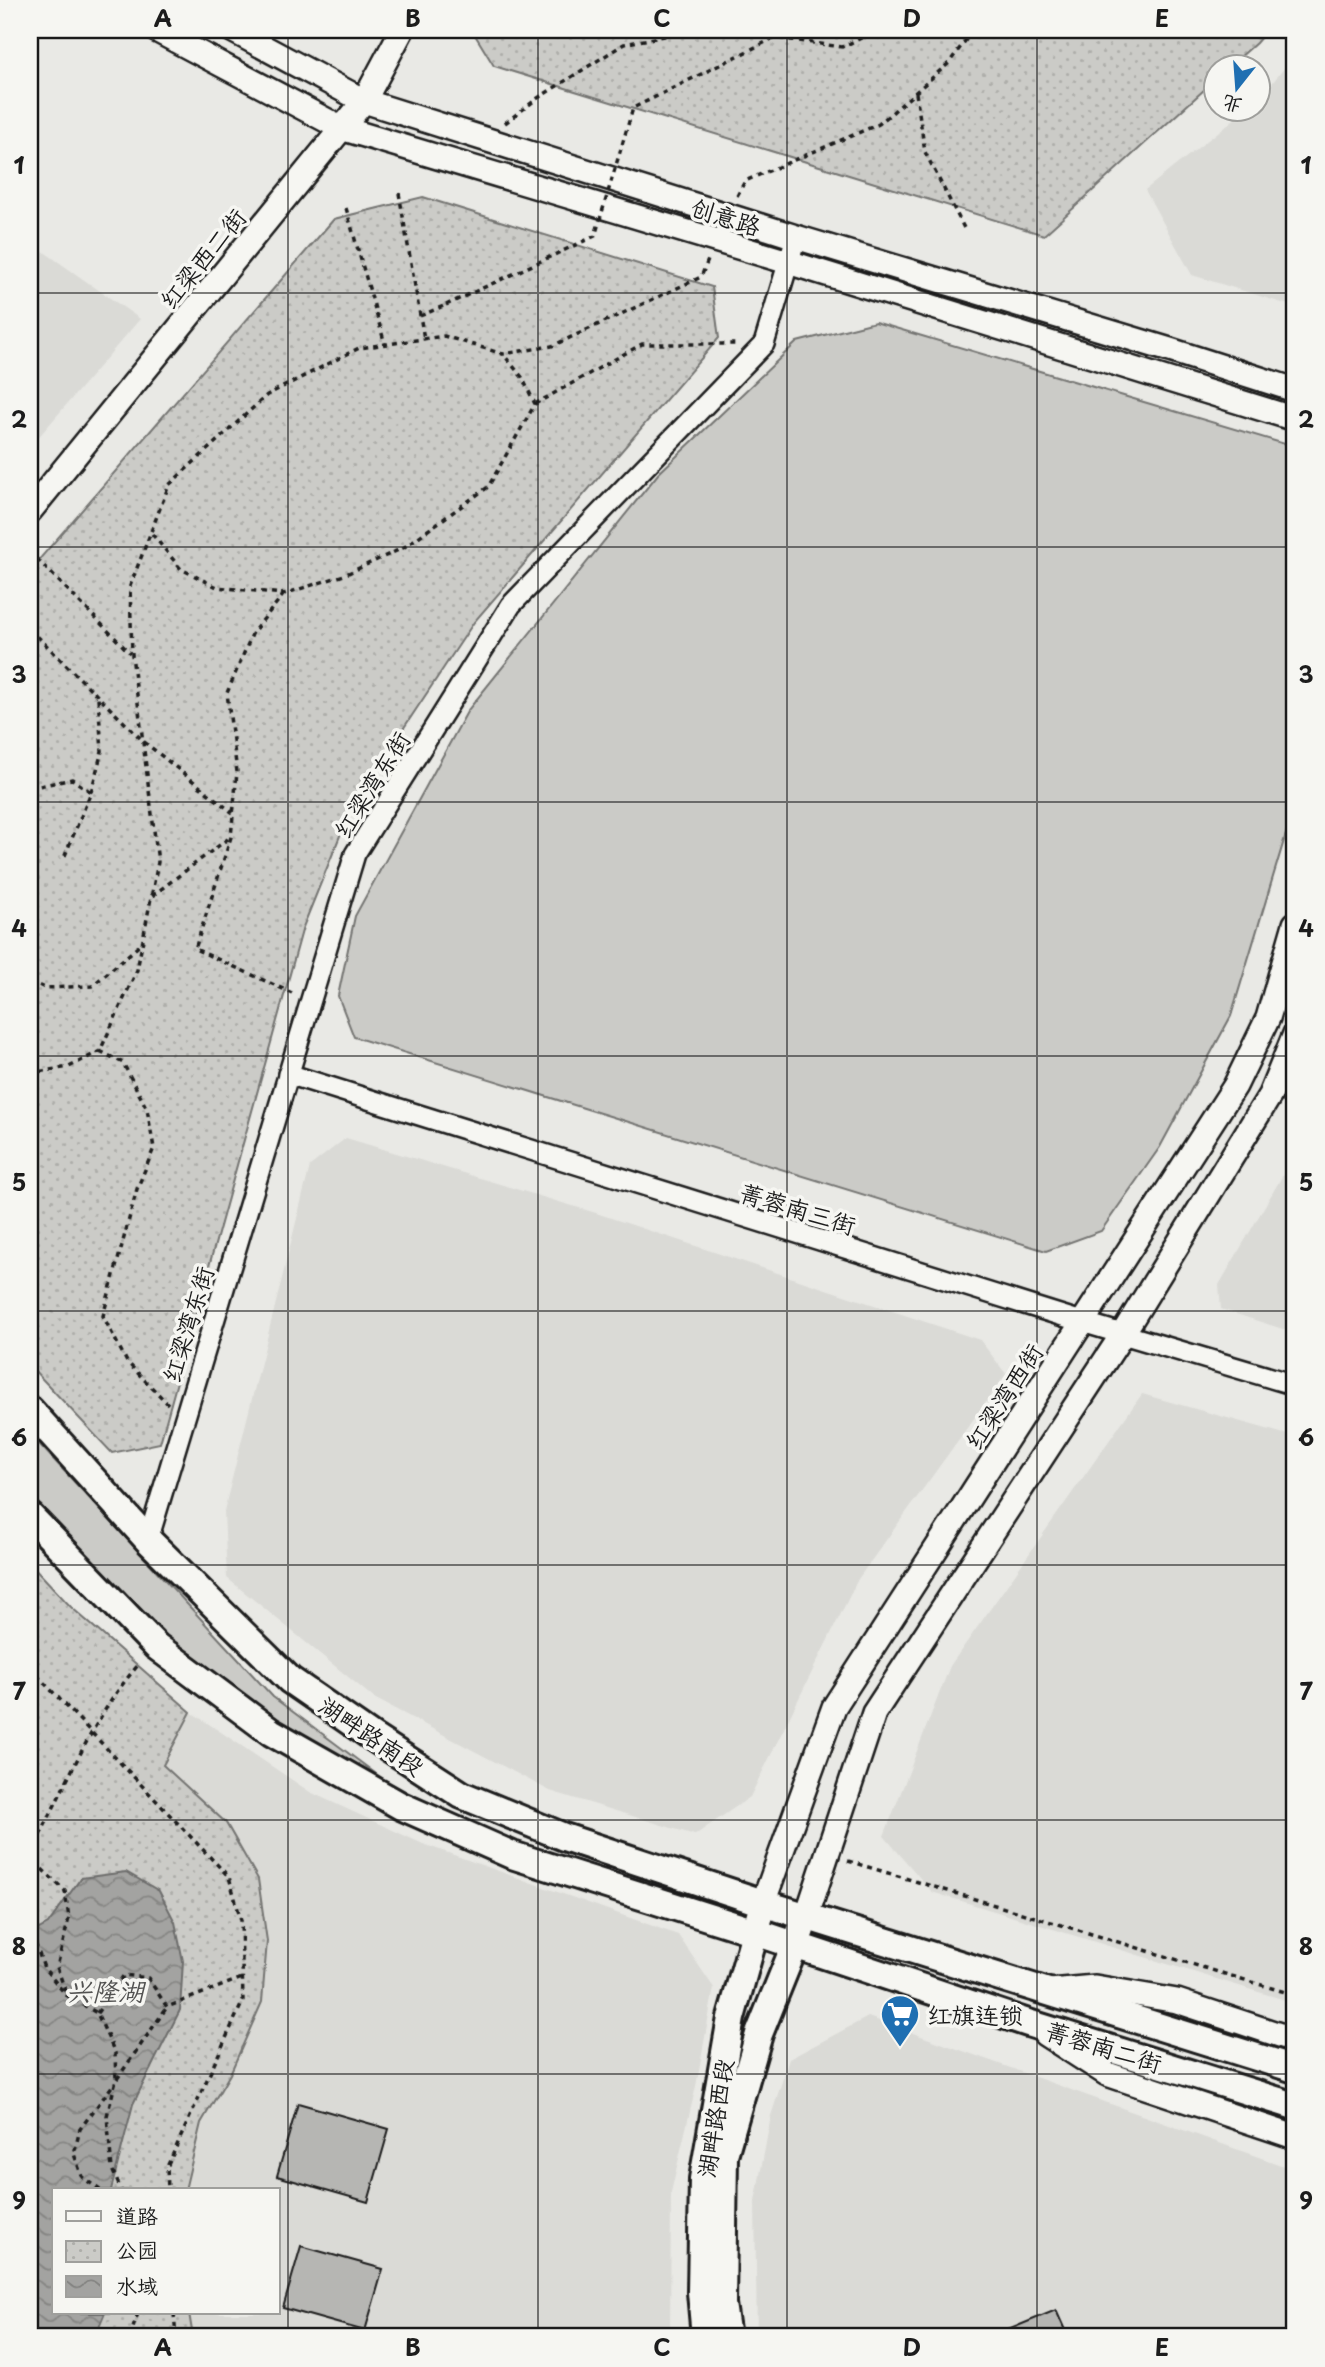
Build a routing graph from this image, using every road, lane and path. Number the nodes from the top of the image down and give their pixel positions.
1 (156, 30) edge
2 (232, 30) edge
3 (402, 30) edge
4 (694, 30) edge
5 (720, 30) edge
6 (790, 30) edge
7 (878, 30) edge
8 (973, 30) edge
9 (916, 93) junction
10 (365, 101) junction
11 (341, 128) junction
12 (483, 139) junction
13 (399, 193) dead end
14 (346, 208) dead end
15 (726, 215) junction
16 (965, 230) dead end
17 (796, 237) junction
18 (717, 241) junction
19 (788, 262) junction
20 (420, 316) junction
21 (424, 339) junction
22 (386, 344) junction
23 (764, 344) junction
24 (503, 354) junction
25 (1295, 390) edge
26 (535, 404) junction
27 (1295, 419) edge
28 (30, 511) edge
29 (151, 533) junction
30 (30, 552) edge
31 (284, 594) junction
32 (30, 629) edge
33 (132, 655) junction
34 (98, 697) junction
35 (143, 741) junction
36 (30, 788) edge
37 (91, 792) junction
38 (233, 813) junction
39 (231, 837) junction
40 (64, 858) dead end
41 (152, 896) junction
42 (1295, 924) edge
43 (142, 943) junction
44 (30, 981) edge
45 (310, 1002) junction
46 (1295, 1034) edge
47 (100, 1051) junction
48 (30, 1073) edge
49 (288, 1074) junction
50 (1082, 1322) junction
51 (1122, 1335) junction
52 (1295, 1385) edge
53 (30, 1410) edge
54 (183, 1421) junction
55 (30, 1516) edge
56 (148, 1540) junction
57 (156, 1646) junction
58 (30, 1668) edge
59 (92, 1733) junction
60 (40, 1835) dead end
61 (827, 1855) junction
62 (42, 1870) dead end
63 (763, 1903) junction
64 (807, 1915) junction
65 (755, 1932) junction
66 (32, 1934) dead end
67 (795, 1945) junction
68 (243, 1977) junction
69 (1042, 1992) junction
70 (66, 1995) junction
71 (1295, 1995) edge
72 (167, 2007) junction
73 (97, 2013) junction
74 (1028, 2023) junction
75 (1295, 2040) edge
76 (1295, 2069) edge
77 (116, 2080) junction
78 (1295, 2106) edge
79 (1295, 2137) edge
80 (97, 2188) edge
81 (120, 2188) edge
82 (168, 2188) edge
83 (138, 2314) edge
84 (174, 2314) edge
85 (130, 2337) edge
86 (176, 2337) edge
87 (705, 2337) edge
88 (727, 2337) edge

1 - 11 street, 创意路
2 - 10 street, 创意路
3 - 10 street, 红梁西二街
4 - 12 path
5 - 7 path
6 - 20 path, bridge
8 - 9 path
9 - 15 path
9 - 16 path
10 - 11 street, 红梁西二街
10 - 12 street, 创意路
11 - 18 street, 创意路
11 - 28 street, 红梁西二街
12 - 15 street, 创意路
13 - 20 path
14 - 22 path
15 - 17 street, 创意路
17 - 19 street, 红梁湾东街
17 - 25 street, 创意路
18 - 19 street, 创意路
18 - 24 path
19 - 23 street, 红梁湾东街
19 - 27 street, 创意路
20 - 21 path
21 - 22 path
21 - 24 path
22 - 29 path
23 - 26 path
23 - 45 street, 红梁湾东街
24 - 26 path
26 - 31 path
29 - 31 path
29 - 33 path
30 - 33 path
31 - 38 path
32 - 34 path
33 - 35 path
34 - 35 path
34 - 37 path
35 - 38 path
35 - 41 path
36 - 37 path
37 - 40 path
38 - 39 path
39 - 41 path
39 - 45 path
41 - 43 path
42 - 50 street, 红梁湾西街
43 - 44 path
43 - 47 path
45 - 49 street, 红梁湾东街
46 - 51 street
47 - 48 path
47 - 54 path
49 - 50 street, 菁蓉南三街
49 - 54 street, 红梁湾东街
50 - 51 street, 菁蓉南三街
50 - 63 street, 红梁湾西街
51 - 52 street, 菁蓉南三街
51 - 61 street
53 - 56 main road, 湖畔路南段
54 - 56 street, 红梁湾东街
55 - 57 main road, 湖畔路南段
56 - 63 main road, 湖畔路南段
57 - 59 path
57 - 65 main road, 湖畔路南段
58 - 59 path
59 - 60 path
59 - 68 path
61 - 64 street
61 - 71 path
62 - 70 path
63 - 64 main road, 湖畔路南段
63 - 65 main road, 湖畔路西段
64 - 67 main road, 湖畔路西段
64 - 69 main road, 菁蓉南二街
65 - 67 main road, 菁蓉南二街
65 - 87 main road, 湖畔路西段
66 - 70 path
67 - 74 main road, 菁蓉南二街
67 - 88 main road, 湖畔路西段
68 - 72 path
68 - 82 path
69 - 75 street
69 - 76 main road, 菁蓉南二街
70 - 73 path
72 - 73 path
72 - 77 path
73 - 77 path
74 - 78 main road, 菁蓉南二街
74 - 79 street
77 - 80 path
77 - 81 path
83 - 85 path
84 - 86 path

